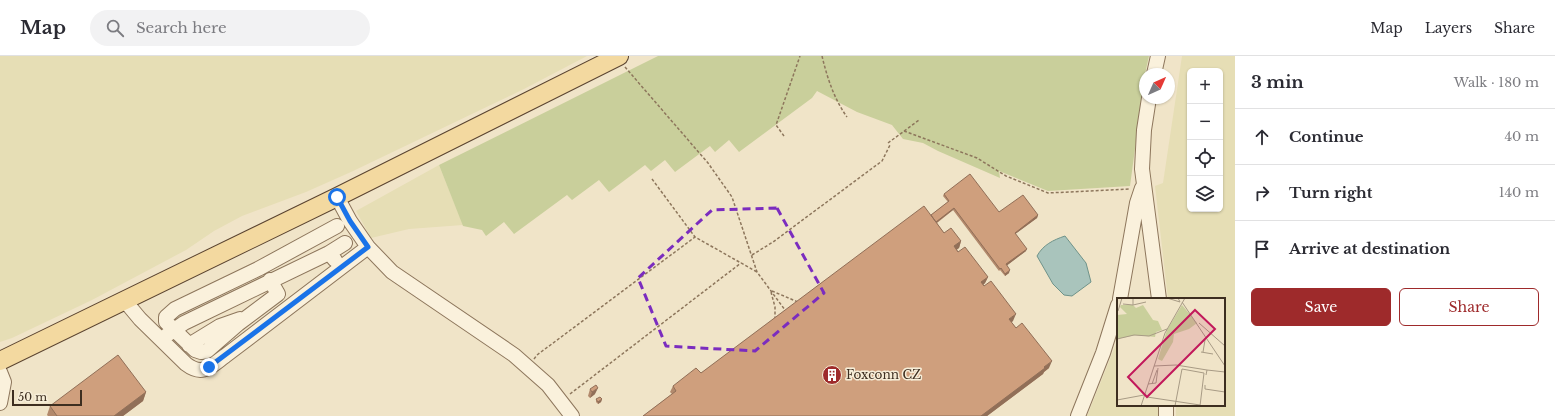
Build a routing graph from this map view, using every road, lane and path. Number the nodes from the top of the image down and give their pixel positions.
1 (800, 56) edge
2 (822, 56) edge
3 (1158, 56) edge
4 (622, 62) edge
5 (1155, 68) edge
6 (1148, 104) edge
7 (848, 117) dead end
8 (919, 120) dead end
9 (904, 131) junction
10 (784, 136) dead end
11 (888, 143) dead end
12 (890, 145) dead end
13 (652, 179) dead end
14 (1142, 188) junction
15 (337, 197) junction
16 (337, 226) dead end
17 (695, 236) junction
18 (345, 243) dead end
19 (368, 247) junction
20 (329, 253) junction
21 (752, 255) junction
22 (741, 263) junction
23 (342, 268) junction
24 (758, 272) junction
25 (270, 280) junction
26 (770, 290) junction
27 (1120, 298) edge
28 (1159, 298) edge
29 (125, 301) junction
30 (800, 303) edge
31 (1117, 308) edge
32 (787, 313) edge
33 (775, 322) edge
34 (174, 330) junction
35 (162, 340) junction
36 (0, 361) edge
37 (534, 361) dead end
38 (0, 372) edge
39 (567, 396) dead end
40 (0, 403) edge
41 (572, 416) edge
42 (1078, 416) edge

1 - 10 path
2 - 7 path
3 - 5 street
4 - 15 main road
4 - 21 path
6 - 14 street
8 - 9 path
9 - 11 path
9 - 14 path
12 - 21 path
13 - 17 path
14 - 27 street
14 - 28 street
15 - 19 street
15 - 29 main road
16 - 34 street
17 - 22 path
17 - 37 path
18 - 20 street
19 - 23 street
19 - 41 street
20 - 23 street
20 - 25 street
21 - 24 path
22 - 24 path
22 - 39 path
23 - 35 street
24 - 26 path
25 - 34 street
25 - 34 street
26 - 30 path
26 - 32 path
26 - 33 path
29 - 35 street
29 - 36 main road
31 - 42 street
34 - 35 street
38 - 40 street

